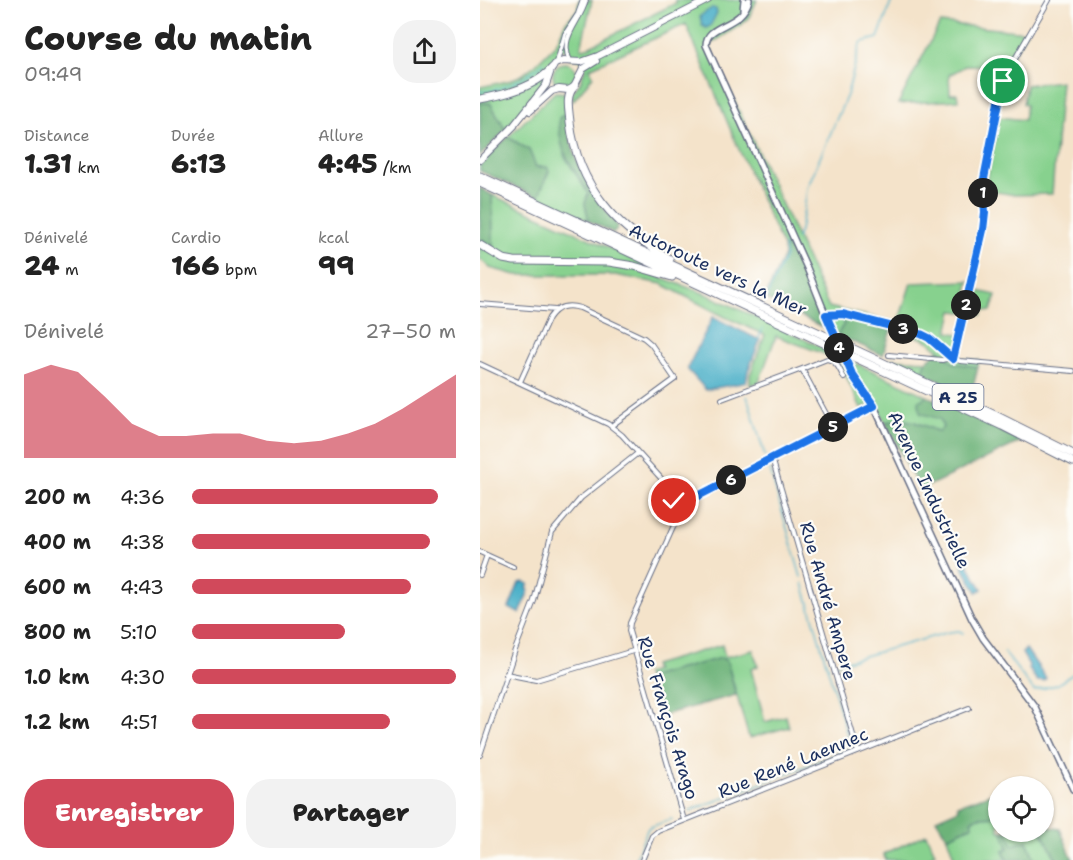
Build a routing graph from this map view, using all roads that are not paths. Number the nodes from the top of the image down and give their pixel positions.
1 (584, 0) edge
2 (744, 0) edge
3 (749, 0) edge
4 (1049, 0) edge
5 (705, 1) edge
6 (742, 15) junction
7 (614, 49) junction
8 (571, 62) junction
9 (554, 65) junction
10 (550, 76) junction
11 (580, 76) junction
12 (574, 87) junction
13 (559, 89) junction
14 (480, 99) edge
15 (511, 129) junction
16 (480, 160) edge
17 (480, 176) edge
18 (480, 183) edge
19 (480, 245) edge
20 (686, 271) junction
21 (707, 289) junction
22 (480, 304) edge
23 (556, 310) junction
24 (826, 315) junction
25 (889, 355) dead end
26 (953, 359) junction
27 (480, 364) edge
28 (802, 369) junction
29 (1073, 371) edge
30 (844, 378) dead end
31 (520, 382) junction
32 (722, 399) dead end
33 (874, 406) junction
34 (611, 426) junction
35 (833, 427) junction
36 (638, 453) junction
37 (1073, 454) edge
38 (772, 458) junction
39 (1073, 462) edge
40 (667, 487) junction
41 (696, 497) junction
42 (681, 499) junction
43 (674, 505) junction
44 (683, 507) junction
45 (674, 524) junction
46 (480, 552) edge
47 (487, 555) junction
48 (513, 567) dead end
49 (480, 575) edge
50 (633, 651) junction
51 (507, 674) junction
52 (969, 708) dead end
53 (858, 752) junction
54 (480, 755) edge
55 (1073, 789) edge
56 (684, 820) junction
57 (642, 860) edge

1 - 8 street
1 - 9 street
2 - 6 street
3 - 6 street
4 - 26 street
5 - 7 main road
6 - 24 street, Avenue Industrielle
7 - 8 main road
7 - 11 main road
8 - 9 main road
8 - 11 main road
9 - 10 main road
9 - 14 highway
10 - 13 main road
10 - 15 main road
11 - 12 main road
12 - 13 main road
12 - 20 highway
13 - 15 main road
15 - 16 main road
17 - 20 highway, Autoroute vers la Mer / A 25
18 - 21 highway, A 25
19 - 21 highway
20 - 37 highway, Autoroute vers la Mer / A 25, bridge
21 - 39 highway, A 25, bridge
22 - 23 street
23 - 31 street
23 - 34 street
24 - 26 street
24 - 33 street, Avenue Industrielle
25 - 26 street
26 - 29 street
27 - 31 street
28 - 30 street
28 - 32 street
28 - 35 street
31 - 34 street
33 - 35 street, Rue François Arago
33 - 55 street, Avenue Industrielle
34 - 36 street
35 - 38 street, Rue François Arago
36 - 40 street
36 - 51 street
38 - 41 street, Rue François Arago
38 - 53 street, Rue André Ampere
40 - 42 street
40 - 43 street, Rue François Arago
41 - 42 street, Rue François Arago
41 - 44 street, Rue François Arago
42 - 43 street
42 - 44 street
43 - 44 street
43 - 45 street, Rue François Arago
44 - 45 street, Rue François Arago
45 - 50 street, Rue François Arago
46 - 47 street
47 - 48 street
47 - 49 street
50 - 51 street
50 - 56 street, Rue François Arago
51 - 54 street
52 - 53 street, Rue René Laennec
53 - 56 street, Rue René Laennec
56 - 57 street, Rue René Laennec

